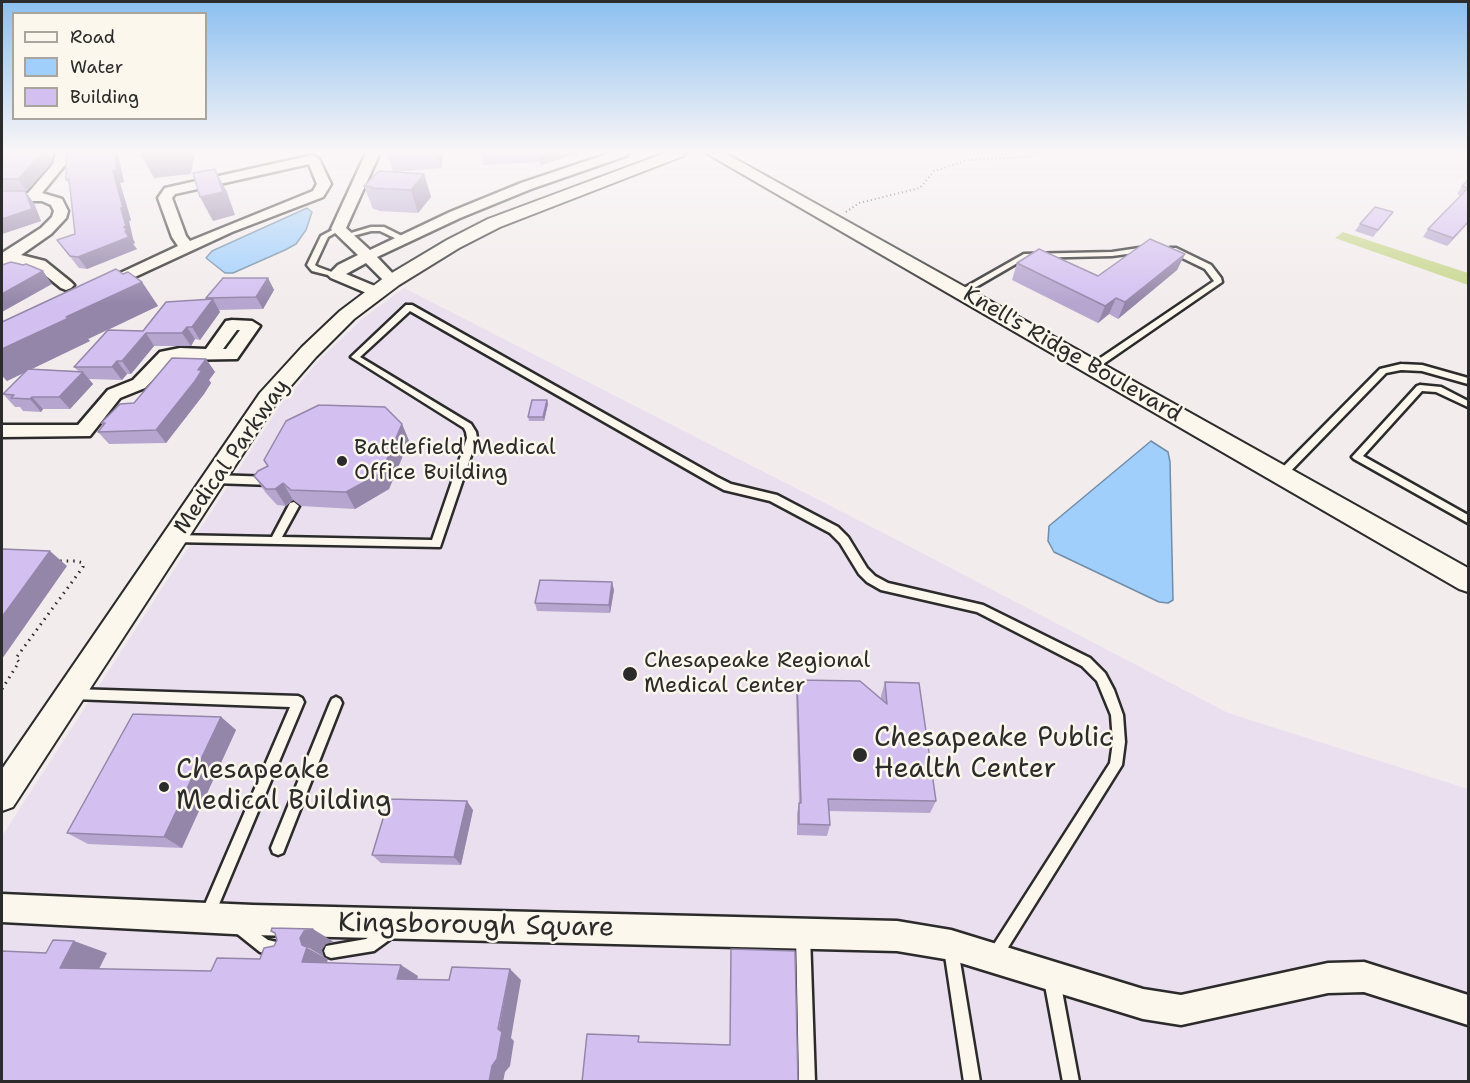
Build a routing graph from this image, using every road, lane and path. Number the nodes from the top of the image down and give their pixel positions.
1 (58, 204) edge
2 (167, 204) edge
3 (291, 204) edge
4 (350, 204) edge
5 (486, 204) edge
6 (542, 204) edge
7 (806, 204) edge
8 (858, 204) edge
9 (834, 219) junction
10 (342, 232) junction
11 (404, 239) junction
12 (187, 247) junction
13 (1157, 248) edge
14 (1166, 248) edge
15 (368, 256) junction
16 (4, 258) edge
17 (336, 275) junction
18 (66, 285) dead end
19 (384, 286) junction
20 (94, 290) edge
21 (961, 292) junction
22 (211, 354) dead end
23 (1093, 367) junction
24 (1468, 381) edge
25 (1468, 404) edge
26 (2, 431) edge
27 (1281, 475) junction
28 (214, 479) junction
29 (272, 481) edge
30 (294, 506) edge
31 (1468, 519) edge
32 (174, 539) junction
33 (275, 541) junction
34 (1430, 560) junction
35 (56, 561) dead end
36 (1468, 581) edge
37 (1468, 592) edge
38 (2, 689) edge
39 (70, 694) junction
40 (336, 704) dead end
41 (2, 796) edge
42 (278, 848) dead end
43 (2, 908) edge
44 (218, 919) junction
45 (399, 924) junction
46 (803, 934) junction
47 (951, 945) junction
48 (291, 951) edge
49 (331, 951) dead end
50 (994, 958) junction
51 (1052, 976) junction
52 (1468, 1010) edge
53 (807, 1082) edge
54 (972, 1082) edge
55 (1071, 1082) edge

1 - 16 street
2 - 12 street
3 - 12 street
4 - 10 street
5 - 11 street
6 - 19 street, Medical Parkway
7 - 9 street, Knell's Ridge Boulevard
8 - 9 path
9 - 21 street, Knell's Ridge Boulevard
10 - 11 lane
10 - 15 street
10 - 17 lane
11 - 15 street
12 - 20 street
13 - 21 lane
14 - 23 lane
15 - 17 street
15 - 19 street
16 - 18 street
17 - 19 street
19 - 28 street, Medical Parkway
21 - 23 street, Knell's Ridge Boulevard
22 - 26 street
23 - 27 street, Knell's Ridge Boulevard
24 - 27 lane
25 - 31 lane
27 - 34 street, Knell's Ridge Boulevard
28 - 29 lane
28 - 32 street, Medical Parkway
30 - 33 lane
32 - 33 lane
32 - 39 street, Medical Parkway
33 - 50 lane
34 - 36 street, Knell's Ridge Boulevard
34 - 37 street, Knell's Ridge Boulevard
35 - 38 path
39 - 41 street, Medical Parkway
39 - 44 lane
40 - 42 lane
43 - 44 street, Kingsborough Square
44 - 45 street, Kingsborough Square
44 - 48 lane
45 - 46 street, Kingsborough Square
45 - 49 lane
46 - 47 street, Kingsborough Square
46 - 53 lane
47 - 50 street, Kingsborough Square
47 - 54 lane
50 - 51 street, Kingsborough Square
51 - 52 street, Kingsborough Square
51 - 55 lane

